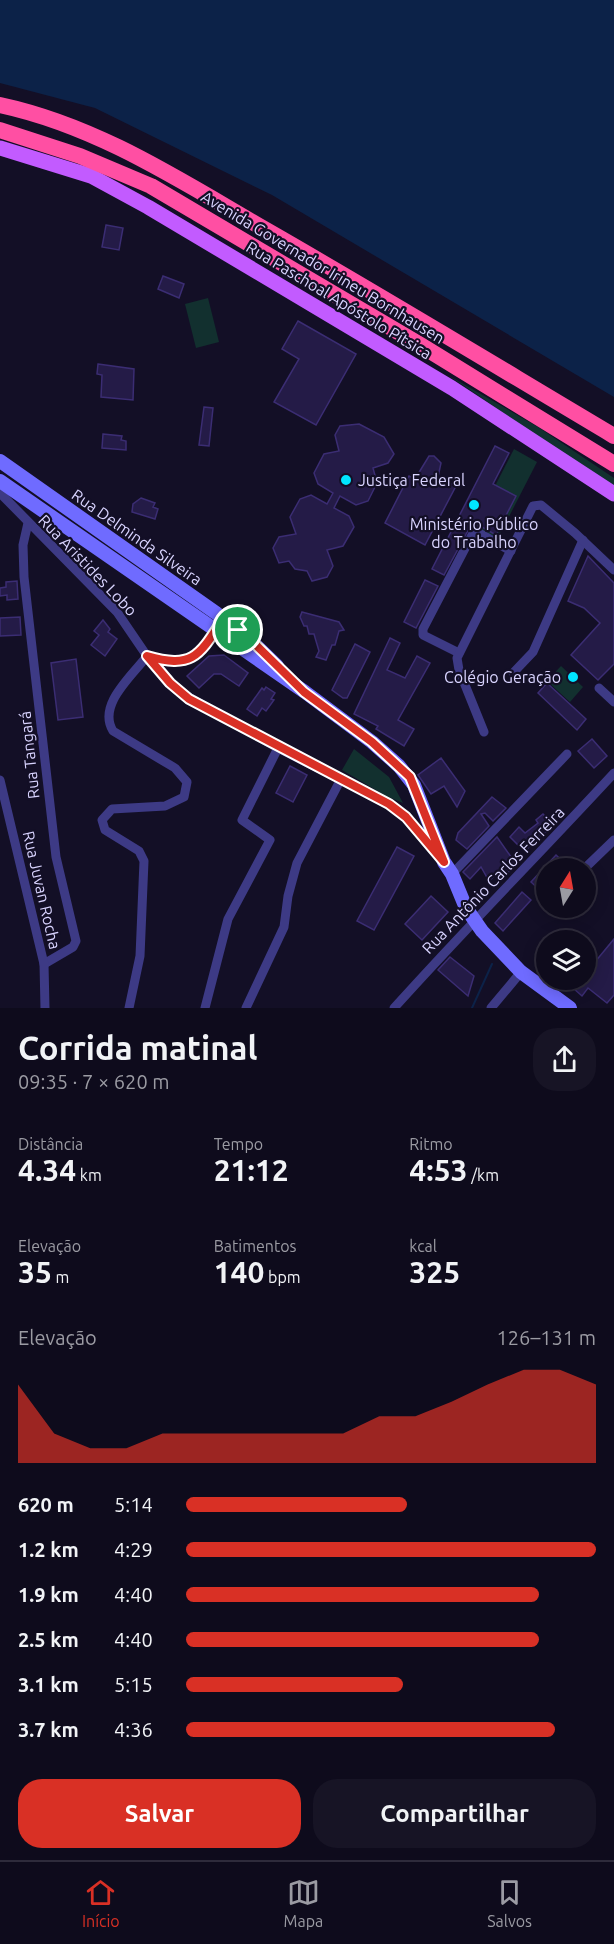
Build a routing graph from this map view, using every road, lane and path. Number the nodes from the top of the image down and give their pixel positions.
1 (0, 105) edge
2 (0, 130) edge
3 (0, 148) edge
4 (614, 436) edge
5 (0, 461) edge
6 (612, 463) edge
7 (0, 481) edge
8 (0, 493) edge
9 (614, 494) edge
10 (28, 523) junction
11 (583, 540) junction
12 (511, 551) junction
13 (614, 570) edge
14 (219, 625) junction
15 (459, 653) junction
16 (147, 656) junction
17 (513, 674) dead end
18 (599, 688) dead end
19 (614, 702) edge
20 (484, 732) dead end
21 (278, 748) junction
22 (567, 754) dead end
23 (614, 773) edge
24 (341, 778) junction
25 (0, 780) edge
26 (614, 840) edge
27 (595, 858) edge
28 (444, 862) junction
29 (452, 874) junction
30 (473, 919) junction
31 (44, 964) junction
32 (521, 972) junction
33 (45, 1008) edge
34 (129, 1008) edge
35 (206, 1008) edge
36 (246, 1008) edge
37 (394, 1008) edge
38 (491, 1008) edge
39 (570, 1008) edge

1 - 4 highway, Avenida Governador Irineu Bornhausen
2 - 6 highway, Avenida Governador Irineu Bornhausen
3 - 9 main road, Rua Paschoal Apóstolo Pítsica
5 - 14 main road, Rua Delminda Silveira
7 - 14 main road, Rua Delminda Silveira
8 - 10 street, Rua Aristides Lobo
10 - 16 street, Rua Aristides Lobo
10 - 31 street, Rua Tangará
11 - 12 street
11 - 13 street
11 - 17 street
12 - 15 street
12 - 15 street
14 - 16 street
14 - 28 main road, Rua Delminda Silveira
15 - 20 street
16 - 21 street, Rua Aristides Lobo
16 - 34 street
18 - 19 street
21 - 24 street, Rua Aristides Lobo
21 - 35 street
22 - 29 street
23 - 30 street, Rua Antônio Carlos Ferreira
24 - 28 street, Rua Aristides Lobo
24 - 36 street
25 - 31 street, Rua Juvan Rocha
26 - 27 street
28 - 29 main road, Rua Delminda Silveira
29 - 30 main road, Rua Delminda Silveira
30 - 32 main road, Rua Delminda Silveira
30 - 37 street, Rua Antônio Carlos Ferreira
31 - 33 street, Rua Juvan Rocha
32 - 38 street
32 - 39 main road, Rua Delminda Silveira

